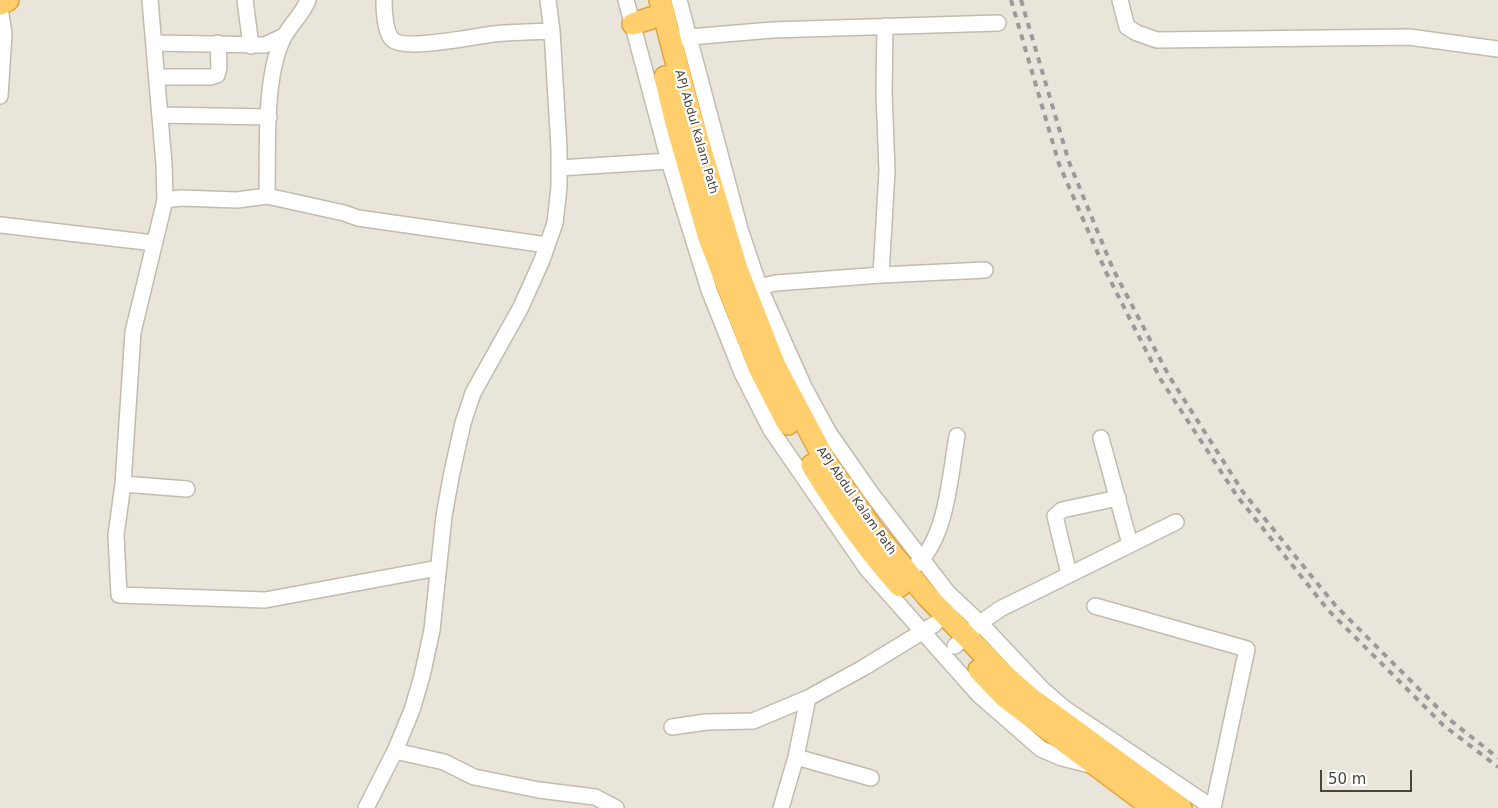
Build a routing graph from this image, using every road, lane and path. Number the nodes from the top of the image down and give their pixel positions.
1 (8, 0) edge
2 (150, 0) edge
3 (245, 0) edge
4 (308, 0) edge
5 (384, 0) edge
6 (548, 0) edge
7 (626, 0) edge
8 (679, 0) edge
9 (1120, 0) edge
10 (0, 4) edge
11 (0, 8) edge
12 (648, 11) edge
13 (998, 23) dead end
14 (885, 26) junction
15 (552, 31) junction
16 (284, 36) junction
17 (679, 38) junction
18 (154, 43) junction
19 (218, 43) junction
20 (251, 46) junction
21 (1498, 49) edge
22 (157, 77) junction
23 (0, 96) edge
24 (160, 115) junction
25 (269, 117) junction
26 (678, 159) junction
27 (559, 168) junction
28 (267, 196) junction
29 (165, 200) junction
30 (0, 225) edge
31 (154, 243) junction
32 (547, 245) junction
33 (985, 270) dead end
34 (881, 275) junction
35 (735, 288) junction
36 (957, 436) dead end
37 (1101, 438) dead end
38 (123, 484) junction
39 (187, 489) dead end
40 (1118, 498) junction
41 (1176, 522) dead end
42 (1130, 544) junction
43 (915, 566) junction
44 (438, 568) junction
45 (1069, 574) junction
46 (1095, 606) dead end
47 (928, 628) junction
48 (967, 635) junction
49 (808, 698) junction
50 (1078, 725) junction
51 (672, 727) dead end
52 (396, 751) junction
53 (796, 757) junction
54 (1099, 768) junction
55 (870, 778) dead end
56 (366, 808) edge
57 (616, 808) edge
58 (781, 808) edge
59 (1153, 808) edge
60 (1181, 808) edge
61 (1213, 808) edge

1 - 10 highway
2 - 18 street
3 - 20 street
4 - 16 street
5 - 15 street
6 - 15 street
7 - 12 street
8 - 17 street
9 - 21 street
11 - 23 street
12 - 17 highway, APJ Abdul Kalam Path
12 - 26 highway, APJ Abdul Kalam Path
13 - 14 street
14 - 17 street
14 - 34 street
15 - 27 street
16 - 20 street
16 - 25 street
17 - 35 highway, APJ Abdul Kalam Path
18 - 19 street
18 - 22 street
19 - 20 street
19 - 22 street
22 - 24 street
24 - 25 street
24 - 29 street
25 - 28 street
26 - 27 street
26 - 35 highway, APJ Abdul Kalam Path
27 - 32 street
28 - 29 street
28 - 32 street
29 - 31 street
30 - 31 street
31 - 38 street
32 - 44 street
33 - 34 street
34 - 35 street
35 - 43 highway, APJ Abdul Kalam Path
35 - 47 highway, APJ Abdul Kalam Path
36 - 43 street
37 - 40 street
38 - 39 street
38 - 44 street
40 - 42 street
40 - 45 street
41 - 42 street
42 - 45 street
43 - 48 highway, APJ Abdul Kalam Path
44 - 52 street
45 - 48 street
46 - 61 street
47 - 48 highway, APJ Abdul Kalam Path
47 - 49 street
47 - 54 street
48 - 50 highway, APJ Abdul Kalam Path
48 - 54 highway, APJ Abdul Kalam Path
49 - 51 street
49 - 53 street
50 - 60 highway, APJ Abdul Kalam Path
50 - 61 street
52 - 56 street
52 - 57 street
53 - 55 street
53 - 58 street
54 - 59 highway, APJ Abdul Kalam Path

